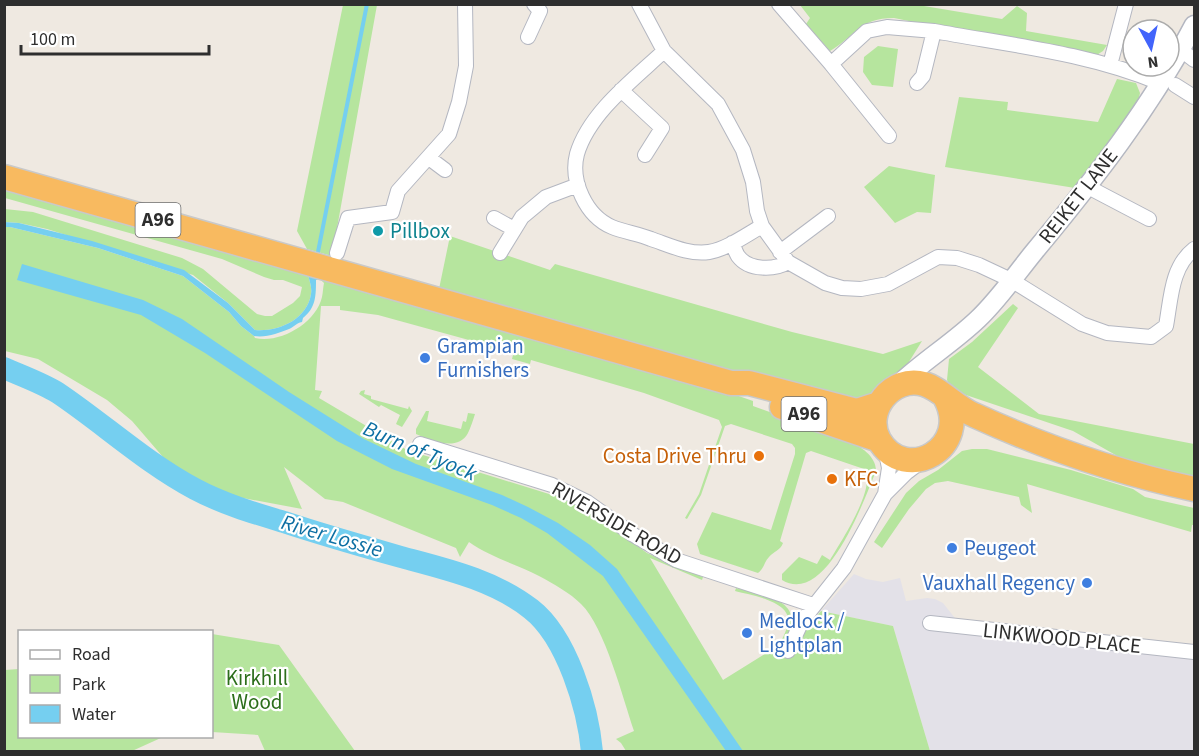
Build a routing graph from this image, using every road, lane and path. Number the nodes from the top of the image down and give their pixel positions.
1 (465, 4) edge
2 (534, 4) edge
3 (639, 4) edge
4 (778, 4) edge
5 (1126, 4) edge
6 (1194, 25) edge
7 (934, 31) junction
8 (528, 37) dead end
9 (664, 51) junction
10 (1188, 55) edge
11 (831, 64) junction
12 (1110, 64) junction
13 (917, 83) dead end
14 (1168, 84) junction
15 (621, 90) junction
16 (1194, 98) edge
17 (890, 136) dead end
18 (645, 155) dead end
19 (429, 158) junction
20 (445, 170) dead end
21 (4, 177) edge
22 (578, 185) junction
23 (1088, 187) junction
24 (828, 216) dead end
25 (494, 218) dead end
26 (1149, 219) dead end
27 (762, 226) junction
28 (514, 229) junction
29 (732, 243) junction
30 (1194, 249) edge
31 (500, 253) dead end
32 (784, 257) junction
33 (324, 261) junction
34 (1011, 280) junction
35 (940, 349) junction
36 (731, 383) junction
37 (898, 386) junction
38 (940, 393) junction
39 (879, 404) junction
40 (950, 437) junction
41 (420, 444) dead end
42 (882, 444) junction
43 (1055, 449) junction
44 (925, 458) junction
45 (1194, 489) edge
46 (885, 494) junction
47 (813, 605) junction
48 (930, 623) dead end
49 (788, 651) dead end
50 (1194, 652) edge

1 - 19 street
2 - 8 street
3 - 9 street
4 - 11 street
5 - 12 street
6 - 10 street, REIKET LANE
7 - 11 street
7 - 12 street
7 - 13 street
9 - 15 street
9 - 27 street
10 - 14 street, REIKET LANE
11 - 17 street
12 - 14 street
14 - 16 street
14 - 23 street, REIKET LANE
15 - 18 street
15 - 22 street
19 - 20 street
19 - 33 street
21 - 33 highway, A96
22 - 28 street
22 - 29 street
23 - 26 street
23 - 34 street, REIKET LANE
24 - 32 street
25 - 28 street
27 - 29 street
27 - 32 street
28 - 31 street
29 - 32 street
30 - 34 street
32 - 34 street
33 - 36 highway, A96
34 - 35 street, REIKET LANE
35 - 37 street, REIKET LANE
35 - 38 street
36 - 39 highway, A96
36 - 42 highway, A96
37 - 38 highway
37 - 39 highway
38 - 40 highway
38 - 43 highway
39 - 42 highway
40 - 43 highway
40 - 44 highway
41 - 47 street, RIVERSIDE ROAD
42 - 44 highway, A96
42 - 46 street
43 - 45 highway
44 - 46 street
46 - 47 street
47 - 49 street
48 - 50 street, LINKWOOD PLACE

